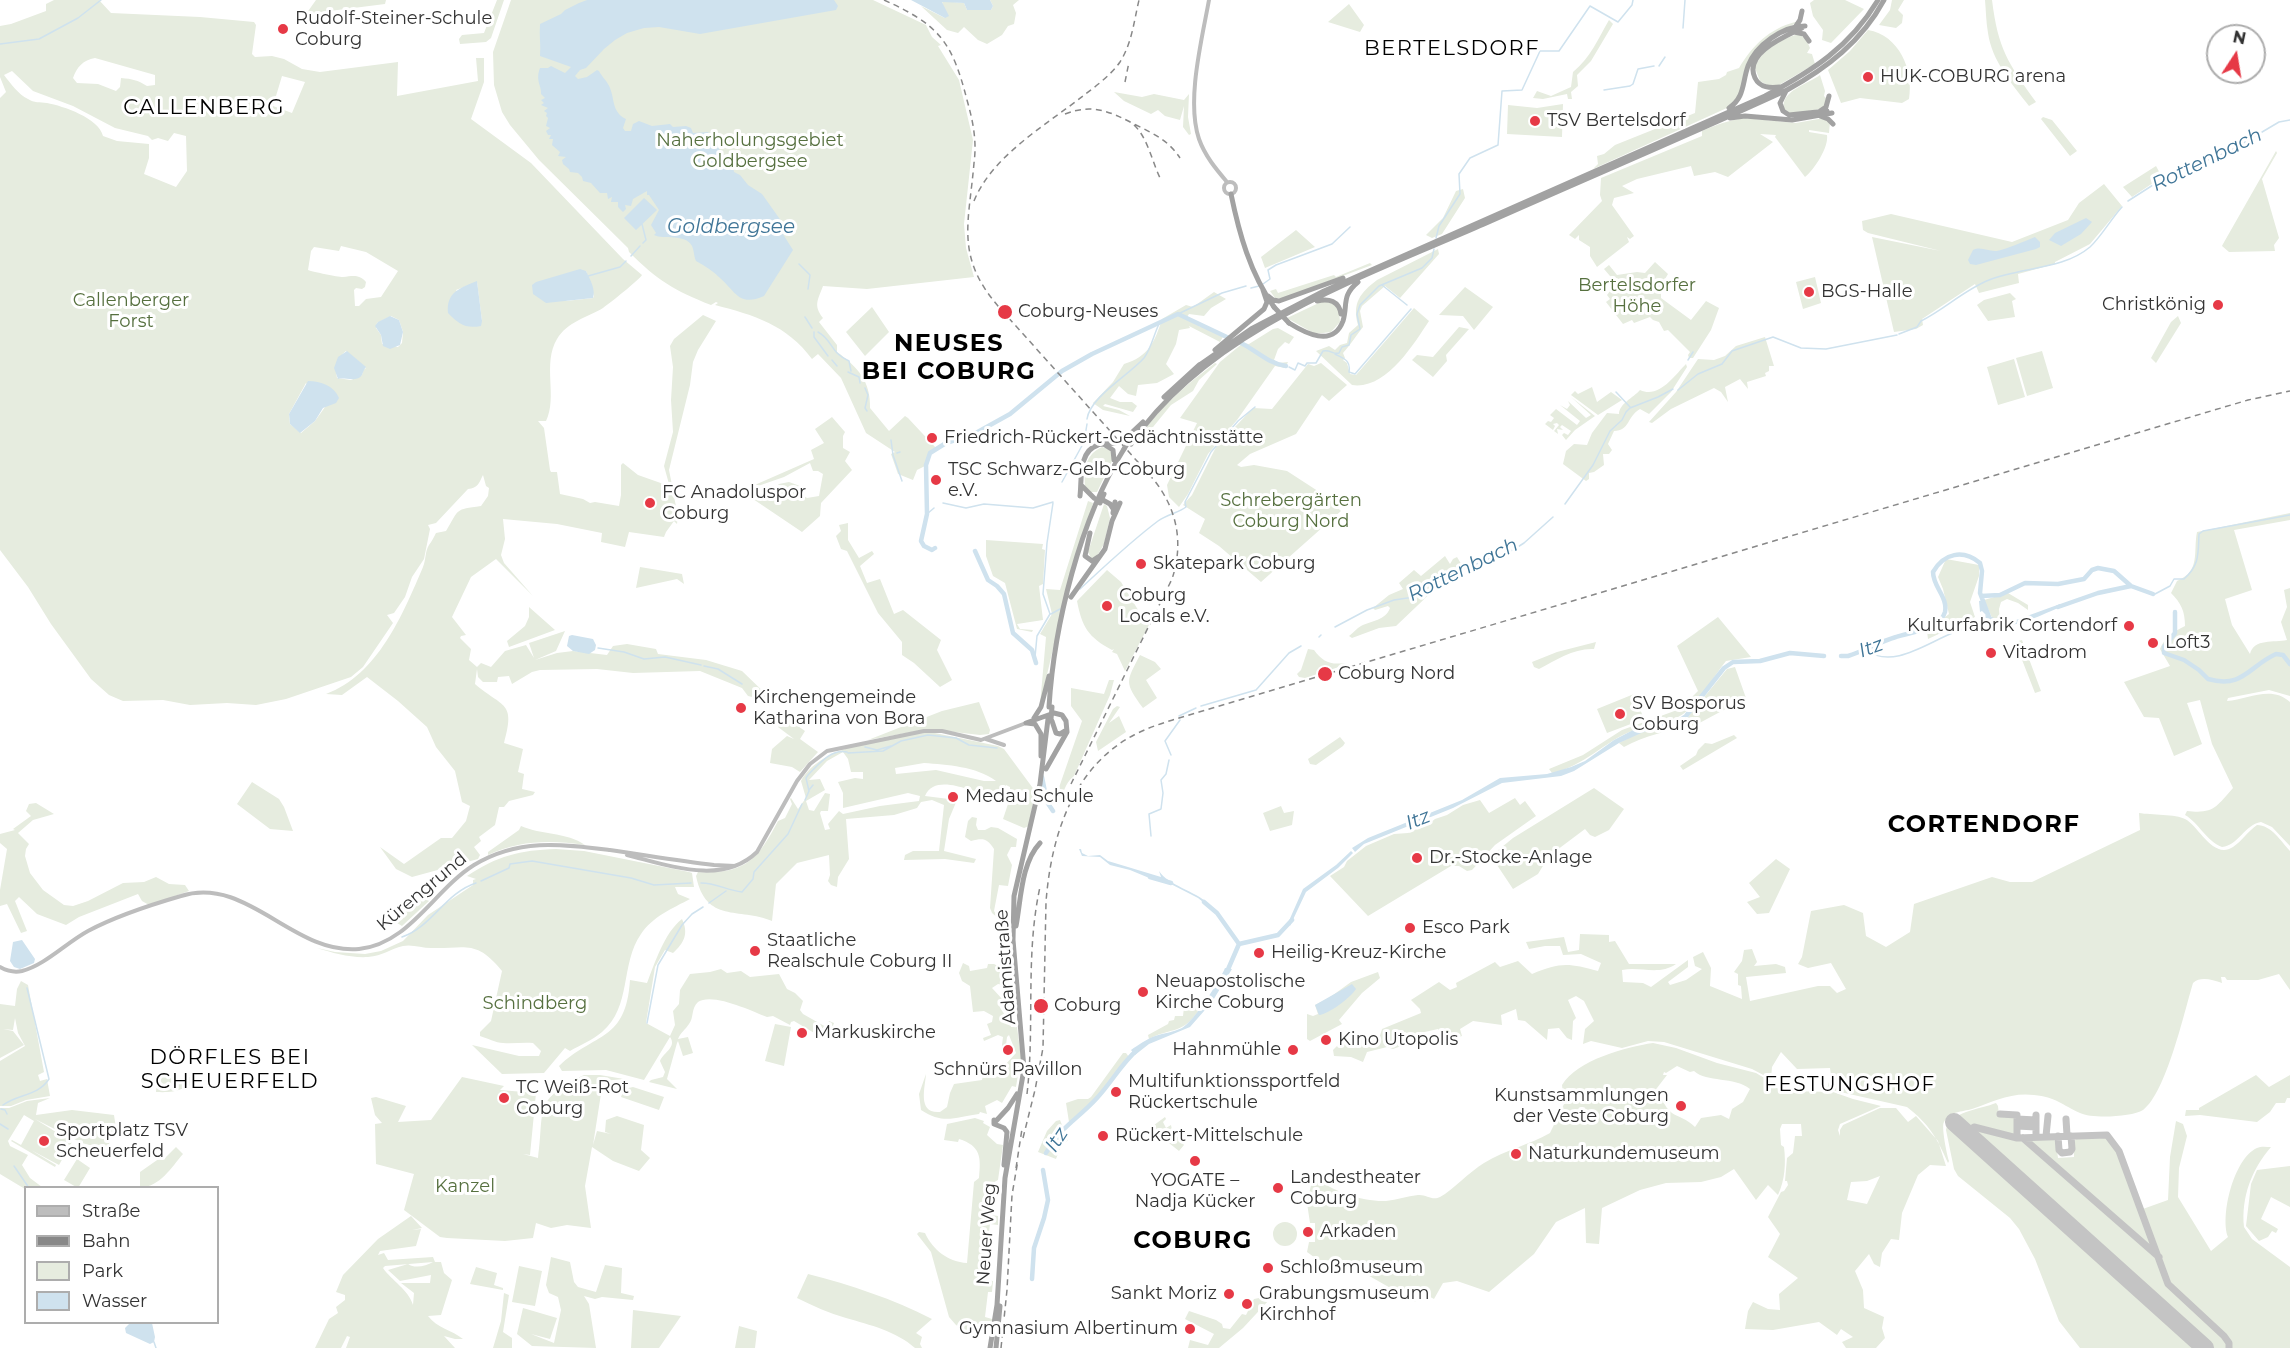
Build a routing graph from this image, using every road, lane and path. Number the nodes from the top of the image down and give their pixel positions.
1 (1209, 0) edge
2 (1878, 0) edge
3 (1884, 0) edge
4 (1802, 11) dead end
5 (1796, 27) junction
6 (1790, 33) junction
7 (1809, 41) dead end
8 (1786, 88) junction
9 (1829, 96) dead end
10 (1832, 111) dead end
11 (1818, 114) junction
12 (1719, 118) junction
13 (1833, 124) dead end
14 (1227, 182) junction
15 (1231, 194) junction
16 (1367, 274) junction
17 (1268, 298) junction
18 (1307, 304) junction
19 (1340, 325) junction
20 (1240, 336) junction
21 (1129, 441) junction
22 (1104, 444) junction
23 (1125, 450) junction
24 (1112, 468) junction
25 (1082, 485) junction
26 (1080, 496) dead end
27 (1099, 498) junction
28 (1113, 510) junction
29 (1113, 521) junction
30 (1090, 533) junction
31 (1107, 542) junction
32 (1071, 597) junction
33 (1055, 651) junction
34 (1051, 707) junction
35 (1050, 720) junction
36 (1030, 722) junction
37 (1068, 727) junction
38 (985, 739) junction
39 (1046, 740) junction
40 (1004, 746) dead end
41 (1046, 769) junction
42 (1042, 776) junction
43 (1035, 814) junction
44 (1040, 843) dead end
45 (1016, 926) junction
46 (0, 967) edge
47 (1021, 1085) junction
48 (1016, 1121) junction
49 (1005, 1178) junction
50 (993, 1348) edge

1 - 14 main road
2 - 8 highway
3 - 8 highway
4 - 5 highway
5 - 6 highway
5 - 12 highway
6 - 7 highway
6 - 8 highway
8 - 11 highway
8 - 12 highway
9 - 11 highway
10 - 11 highway
11 - 12 highway
11 - 13 highway
12 - 16 highway
14 - 15 main road
14 - 15 main road
15 - 17 highway
16 - 17 highway
16 - 18 highway
16 - 19 highway
16 - 20 highway
17 - 19 highway, bridge
17 - 20 highway
18 - 19 highway
18 - 20 highway
20 - 21 highway
20 - 21 highway
21 - 22 highway, bridge
21 - 23 highway, bridge
22 - 24 highway
22 - 25 highway
23 - 24 highway
23 - 27 highway
24 - 27 highway
25 - 26 highway
25 - 27 highway
27 - 28 highway
27 - 30 highway
27 - 33 highway
28 - 29 highway
28 - 29 highway
29 - 31 highway
30 - 31 highway
30 - 32 highway
31 - 32 highway
32 - 34 highway
33 - 34 highway
33 - 36 highway
34 - 35 highway, bridge
35 - 37 highway
35 - 39 highway
36 - 37 highway
36 - 38 main road, Kürengrund
36 - 39 highway
37 - 41 highway
38 - 40 main road
38 - 46 main road, Kürengrund
39 - 41 highway, Adamistraße
39 - 42 highway, Adamistraße
39 - 42 highway
41 - 43 highway, Adamistraße
42 - 43 highway, Adamistraße
43 - 45 highway, Adamistraße
43 - 47 highway, Adamistraße
44 - 45 highway
45 - 48 highway, Adamistraße
47 - 48 highway, Adamistraße
47 - 49 highway
48 - 49 highway, Neuer Weg
48 - 50 highway, Neuer Weg
49 - 50 highway, Neuer Weg

